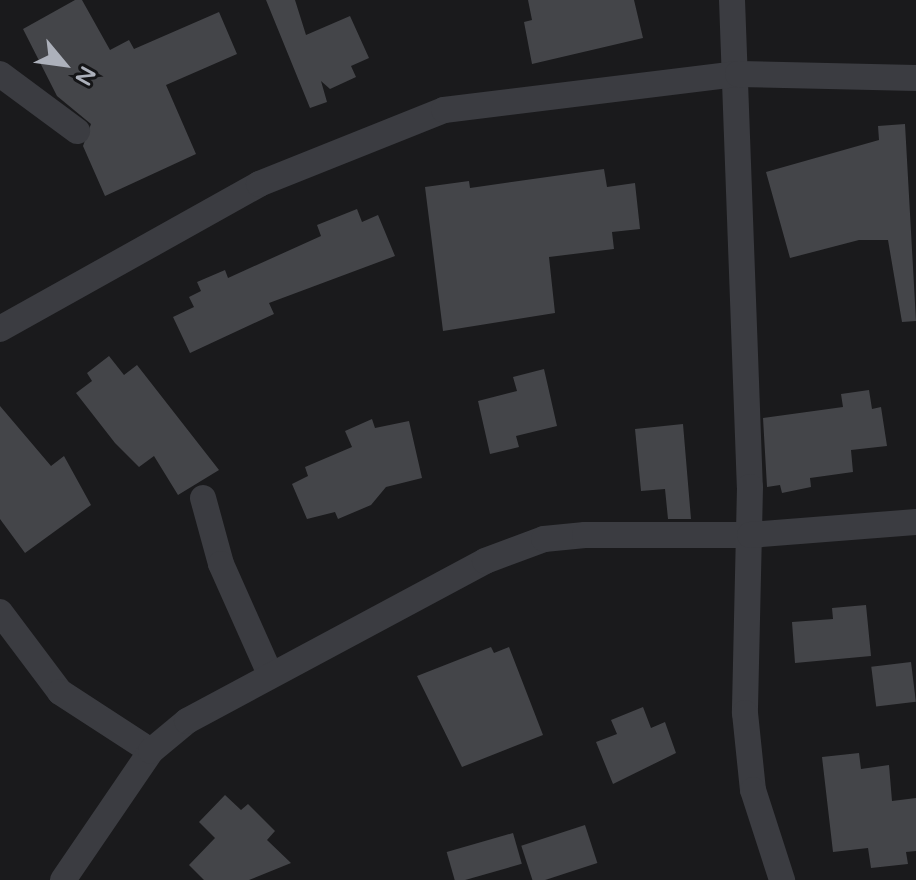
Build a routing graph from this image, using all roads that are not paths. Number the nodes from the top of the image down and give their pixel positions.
1 (732, 0) edge
2 (0, 74) edge
3 (738, 74) junction
4 (916, 78) edge
5 (77, 131) dead end
6 (0, 329) edge
7 (203, 498) dead end
8 (916, 522) edge
9 (750, 535) junction
10 (0, 612) edge
11 (269, 672) junction
12 (151, 751) junction
13 (63, 880) edge
14 (782, 880) edge

1 - 3 street
2 - 5 street
3 - 4 street
3 - 6 street
3 - 9 street
7 - 11 street
8 - 9 street
9 - 11 street
9 - 14 street
10 - 12 street
11 - 12 street
12 - 13 street

